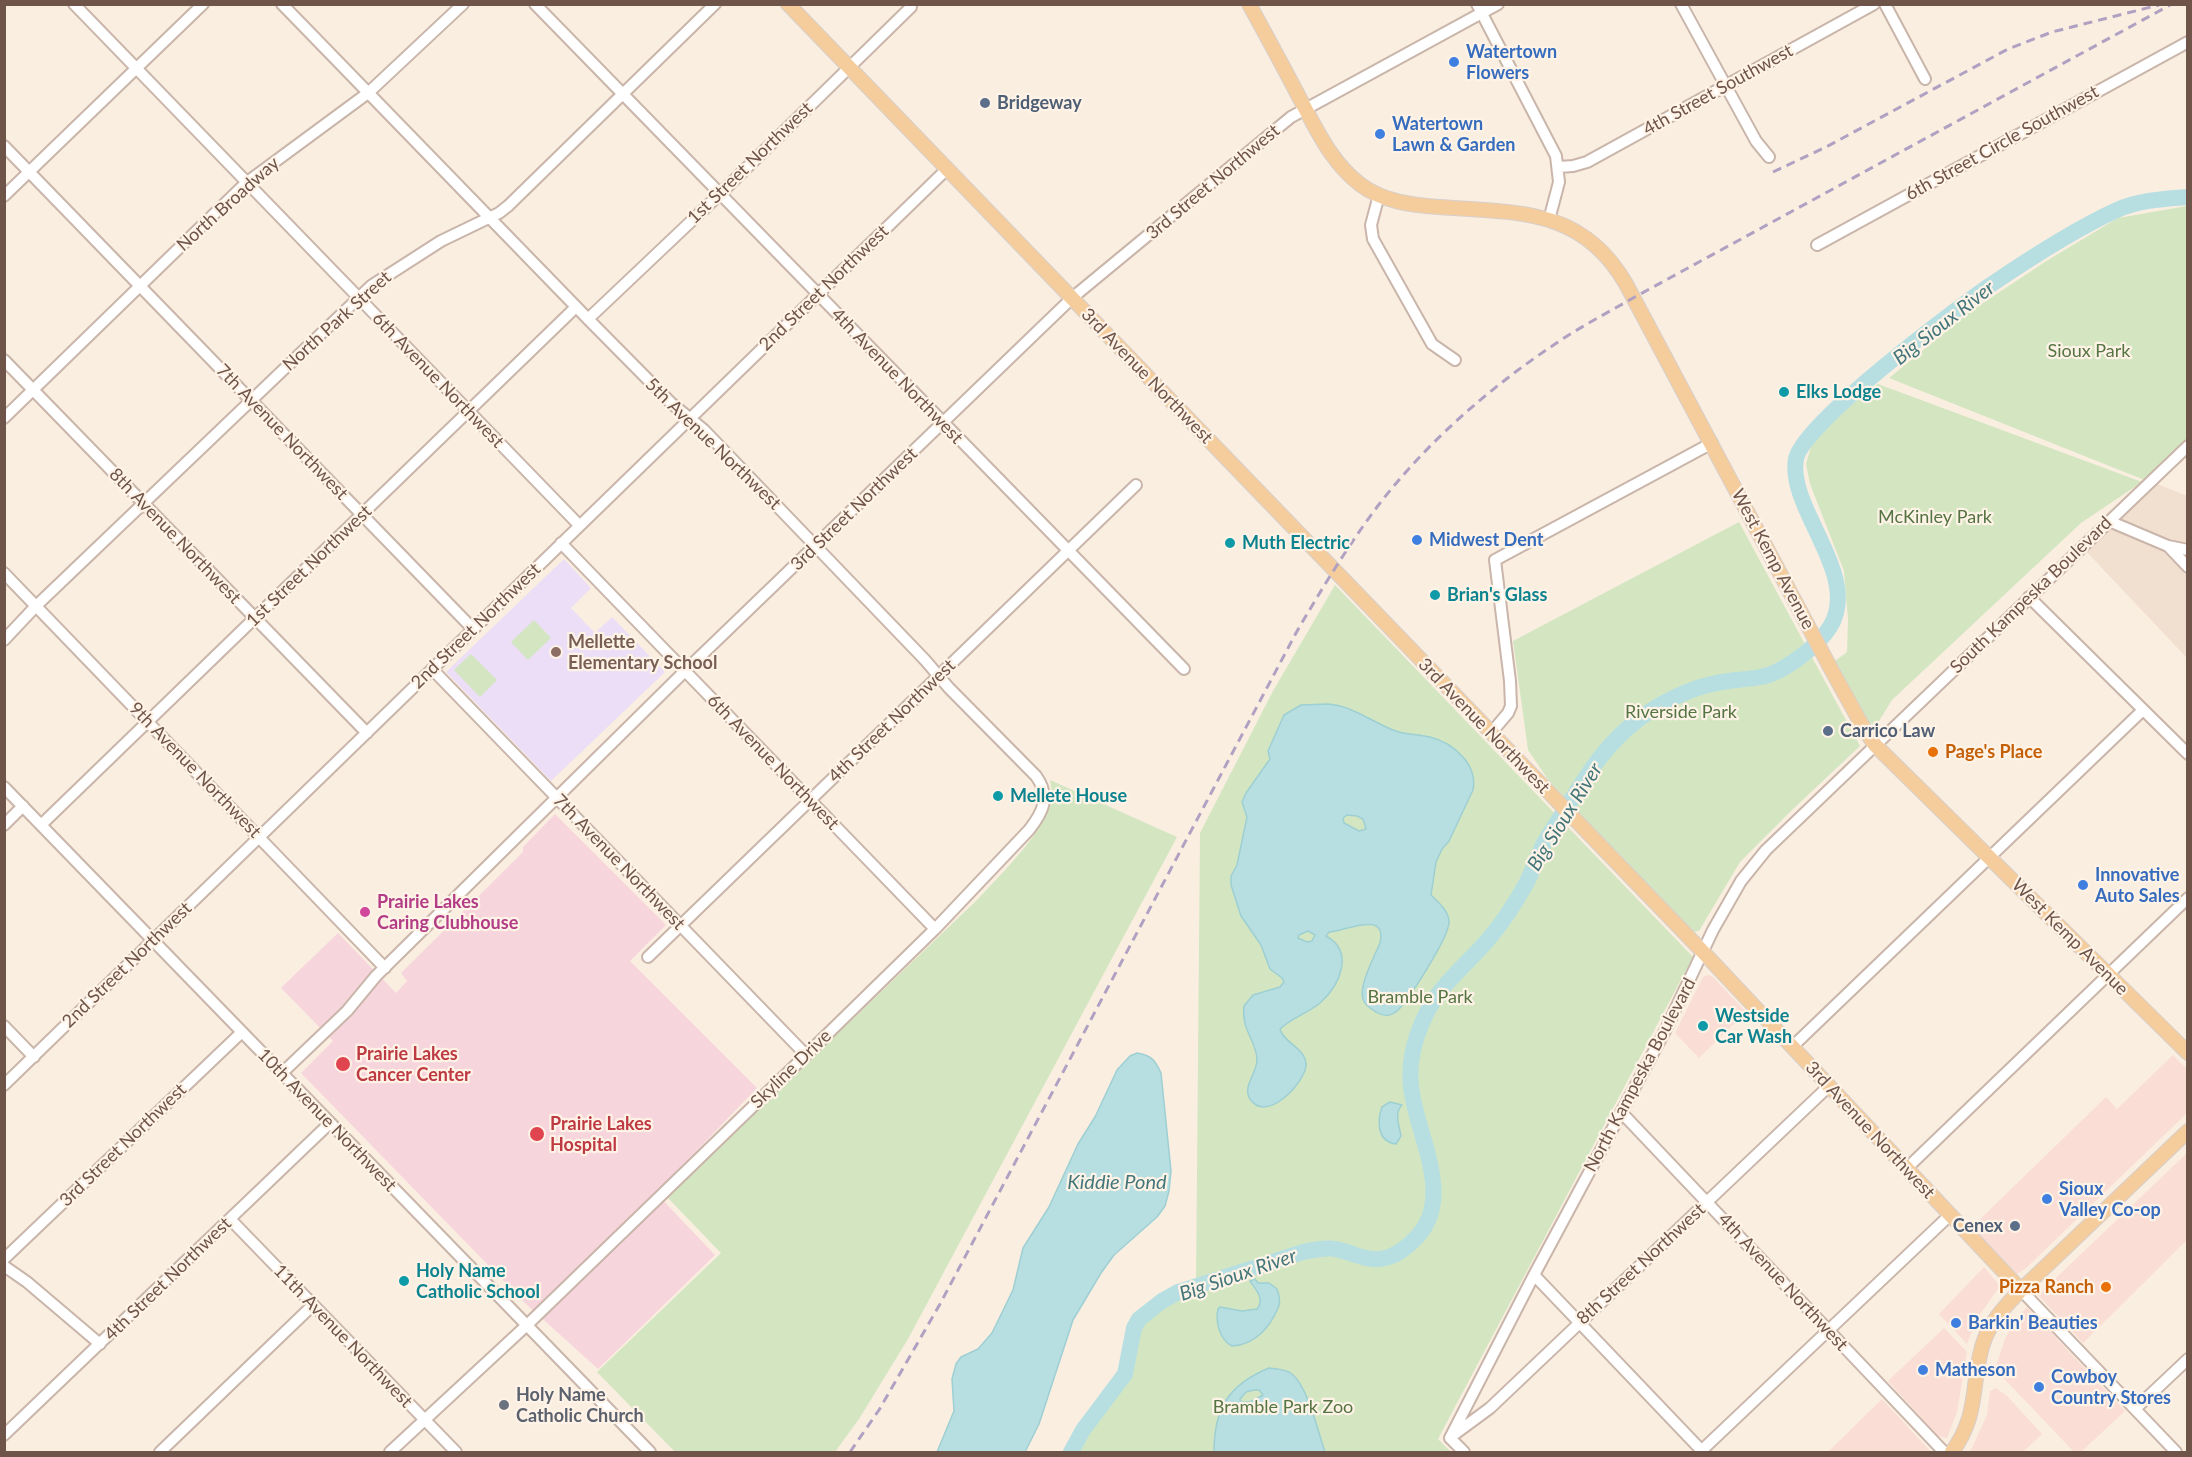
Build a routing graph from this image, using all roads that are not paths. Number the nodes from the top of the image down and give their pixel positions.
1 (74, 4) edge
2 (203, 4) edge
3 (282, 4) edge
4 (463, 4) edge
5 (536, 4) edge
6 (715, 4) edge
7 (788, 4) edge
8 (1249, 4) edge
9 (1498, 4) edge
10 (1681, 4) edge
11 (1874, 4) edge
12 (1886, 4) edge
13 (911, 7) dead end
14 (1479, 9) edge
15 (2187, 42) edge
16 (849, 66) junction
17 (136, 70) junction
18 (1925, 79) dead end
19 (1725, 87) junction
20 (368, 93) junction
21 (623, 94) junction
22 (1305, 108) junction
23 (4, 146) edge
24 (1769, 157) dead end
25 (1558, 166) junction
26 (947, 169) junction
27 (29, 172) junction
28 (246, 183) junction
29 (721, 194) junction
30 (1379, 195) junction
31 (4, 196) edge
32 (490, 217) junction
33 (1549, 220) junction
34 (1817, 244) dead end
35 (140, 287) junction
36 (818, 294) junction
37 (358, 297) junction
38 (1072, 298) junction
39 (576, 307) junction
40 (588, 319) junction
41 (4, 360) edge
42 (1455, 360) dead end
43 (33, 390) junction
44 (250, 400) junction
45 (469, 412) junction
46 (4, 418) edge
47 (690, 419) junction
48 (943, 424) junction
49 (1712, 443) junction
50 (2187, 446) edge
51 (1136, 485) dead end
52 (143, 504) junction
53 (362, 514) junction
54 (2109, 521) junction
55 (579, 525) junction
56 (561, 543) junction
57 (815, 546) junction
58 (2168, 546) junction
59 (2187, 550) edge
60 (1067, 551) junction
61 (2187, 567) edge
62 (4, 573) edge
63 (2030, 597) junction
64 (36, 606) junction
65 (255, 618) junction
66 (473, 629) junction
67 (4, 640) edge
68 (432, 669) junction
69 (1184, 669) dead end
70 (685, 671) junction
71 (938, 676) junction
72 (2143, 710) junction
73 (148, 722) junction
74 (367, 733) junction
75 (1491, 733) junction
76 (1875, 745) junction
77 (2187, 754) edge
78 (4, 787) edge
79 (556, 798) junction
80 (810, 801) junction
81 (1045, 803) joint
82 (23, 806) junction
83 (4, 825) edge
84 (41, 825) junction
85 (259, 837) junction
86 (1989, 858) junction
87 (2187, 898) edge
88 (681, 925) junction
89 (935, 929) junction
90 (153, 940) junction
91 (1704, 953) junction
92 (648, 957) dead end
93 (385, 968) junction
94 (2108, 975) junction
95 (4, 1026) edge
96 (242, 1032) junction
97 (1792, 1047) junction
98 (2187, 1053) edge
99 (806, 1055) junction
100 (34, 1057) junction
101 (282, 1073) junction
102 (4, 1085) edge
103 (1829, 1086) junction
104 (1622, 1112) junction
105 (330, 1123) junction
106 (2187, 1131) edge
107 (1906, 1169) junction
108 (1707, 1202) junction
109 (1950, 1215) junction
110 (230, 1219) junction
111 (4, 1259) edge
112 (4, 1266) edge
113 (1534, 1275) junction
114 (2021, 1290) junction
115 (313, 1305) junction
116 (1579, 1323) junction
117 (527, 1325) junction
118 (1828, 1330) junction
119 (100, 1344) junction
120 (2187, 1359) edge
121 (2135, 1409) junction
122 (424, 1420) junction
123 (4, 1435) edge
124 (1450, 1438) junction
125 (160, 1452) edge
126 (390, 1452) edge
127 (456, 1452) edge
128 (650, 1452) edge
129 (1464, 1452) edge
130 (1701, 1452) edge
131 (1944, 1452) edge
132 (1952, 1452) edge
133 (2176, 1452) edge

1 - 17 street, 6th Avenue Northwest
2 - 17 street
3 - 20 street, 5th Avenue Northwest
4 - 20 street, North Broadway
5 - 21 street, 4th Avenue Northwest
6 - 21 street, North Park Street
7 - 16 main road, 3rd Avenue Northwest
8 - 22 main road
9 - 14 street, 3rd Street Northwest
10 - 19 street
11 - 19 street, 4th Street Southwest
12 - 18 street
13 - 16 street, 1st Street Northwest
14 - 22 street, 3rd Street Northwest
14 - 25 street
15 - 34 street, 6th Street Circle Southwest
16 - 26 main road, 3rd Avenue Northwest
16 - 29 street, 1st Street Northwest
17 - 27 street
17 - 28 street, 6th Avenue Northwest
19 - 24 street
19 - 25 street, 4th Street Southwest
20 - 28 street, North Broadway
20 - 32 street, 5th Avenue Northwest
21 - 29 street, 4th Avenue Northwest
21 - 32 street, North Park Street
22 - 30 main road
22 - 38 street, 3rd Street Northwest
23 - 27 street, 7th Avenue Northwest
25 - 33 street
26 - 36 street, 2nd Street Northwest
26 - 38 main road, 3rd Avenue Northwest
27 - 31 street
27 - 35 street, 7th Avenue Northwest
28 - 35 street, North Broadway
28 - 37 street, 6th Avenue Northwest
29 - 36 street, 4th Avenue Northwest
29 - 40 street, 1st Street Northwest
30 - 33 main road
30 - 42 street
32 - 37 street, North Park Street
32 - 39 street, 5th Avenue Northwest
33 - 49 main road, West Kemp Avenue
35 - 43 street, North Broadway
35 - 44 street, 7th Avenue Northwest
36 - 47 street, 2nd Street Northwest
36 - 48 street, 4th Avenue Northwest
37 - 44 street, North Park Street
37 - 45 street, 6th Avenue Northwest
38 - 48 street, 3rd Street Northwest
38 - 75 main road, 3rd Avenue Northwest
39 - 40 street, 5th Avenue Northwest
39 - 45 street, 1st Street Northwest
40 - 47 street, 5th Avenue Northwest
41 - 43 street, 8th Avenue Northwest
43 - 46 street, North Broadway
43 - 52 street, 8th Avenue Northwest
44 - 52 street, North Park Street
44 - 53 street, 7th Avenue Northwest
45 - 53 street, 1st Street Northwest
45 - 55 street, 6th Avenue Northwest
47 - 55 street, 2nd Street Northwest
47 - 57 street, 5th Avenue Northwest
48 - 57 street, 3rd Street Northwest
48 - 60 street, 4th Avenue Northwest
49 - 75 street
49 - 76 main road, West Kemp Avenue
50 - 54 street, South Kampeska Boulevard
51 - 60 street, 4th Street Northwest
52 - 64 street, North Park Street
52 - 65 street, 8th Avenue Northwest
53 - 65 street, 1st Street Northwest
53 - 66 street, 7th Avenue Northwest
54 - 58 street
54 - 63 street, South Kampeska Boulevard
55 - 56 street, 2nd Street Northwest
56 - 66 street, 2nd Street Northwest
56 - 70 street, 6th Avenue Northwest
57 - 70 street, 3rd Street Northwest
57 - 71 street, 5th Avenue Northwest
58 - 59 street
58 - 61 street
60 - 69 street, 4th Avenue Northwest
60 - 71 street, 4th Street Northwest
62 - 64 street, 9th Avenue Northwest
63 - 72 street
63 - 76 street, South Kampeska Boulevard
64 - 67 street, North Park Street
64 - 73 street, 9th Avenue Northwest
65 - 73 street, 1st Street Northwest
65 - 74 street, 8th Avenue Northwest
66 - 68 street, 2nd Street Northwest
68 - 74 street, 2nd Street Northwest
68 - 79 street, 7th Avenue Northwest
70 - 79 street, 3rd Street Northwest
70 - 80 street, 6th Avenue Northwest
71 - 80 street, 4th Street Northwest
71 - 81 street, 5th Avenue Northwest
72 - 77 street
72 - 86 street
73 - 84 street, 1st Street Northwest
73 - 85 street, 9th Avenue Northwest
74 - 85 street, 2nd Street Northwest
75 - 91 main road, 3rd Avenue Northwest
76 - 86 main road, West Kemp Avenue
76 - 91 street, North Kampeska Boulevard
78 - 82 street, 10th Avenue Northwest
79 - 88 street, 7th Avenue Northwest
79 - 93 street, 3rd Street Northwest
80 - 88 street, 4th Street Northwest
80 - 89 street, 6th Avenue Northwest
81 - 89 street, Skyline Drive
82 - 83 street
82 - 84 street, 10th Avenue Northwest
84 - 90 street, 10th Avenue Northwest
85 - 90 street, 2nd Street Northwest
85 - 93 street, 9th Avenue Northwest
86 - 94 main road, West Kemp Avenue
86 - 97 street
87 - 94 street
88 - 92 street, 4th Street Northwest
88 - 99 street, 7th Avenue Northwest
89 - 99 street, Skyline Drive
90 - 96 street, 10th Avenue Northwest
90 - 100 street, 2nd Street Northwest
91 - 97 main road, 3rd Avenue Northwest
91 - 104 street, North Kampeska Boulevard
93 - 101 street, 3rd Street Northwest
94 - 98 main road, West Kemp Avenue
94 - 107 street
95 - 100 street
96 - 101 street, 10th Avenue Northwest
96 - 111 street, 3rd Street Northwest
97 - 103 main road, 3rd Avenue Northwest
99 - 117 street, Skyline Drive
100 - 102 street, 2nd Street Northwest
101 - 105 street, 10th Avenue Northwest
103 - 107 main road, 3rd Avenue Northwest
103 - 108 street, 8th Street Northwest
104 - 108 street, 4th Avenue Northwest
104 - 113 street, North Kampeska Boulevard
105 - 110 street, 4th Street Northwest
105 - 117 street, 10th Avenue Northwest
106 - 114 main road
107 - 109 main road, 3rd Avenue Northwest
108 - 116 street, 8th Street Northwest
108 - 118 street, 4th Avenue Northwest
109 - 114 main road, 3rd Avenue Northwest
109 - 118 street
110 - 115 street, 11th Avenue Northwest
110 - 119 street, 4th Street Northwest
112 - 119 street
113 - 116 street
113 - 124 street, North Kampeska Boulevard
114 - 121 street, 3rd Avenue Northwest
114 - 132 main road
115 - 122 street, 11th Avenue Northwest
115 - 125 street
116 - 124 street, 8th Street Northwest
116 - 130 street
117 - 122 street, Skyline Drive
117 - 128 street, 10th Avenue Northwest
118 - 130 street
118 - 131 street, 4th Avenue Northwest
119 - 123 street, 4th Street Northwest
120 - 121 street
121 - 133 street, 3rd Avenue Northwest
122 - 126 street, Skyline Drive
122 - 127 street, 11th Avenue Northwest
124 - 129 street

